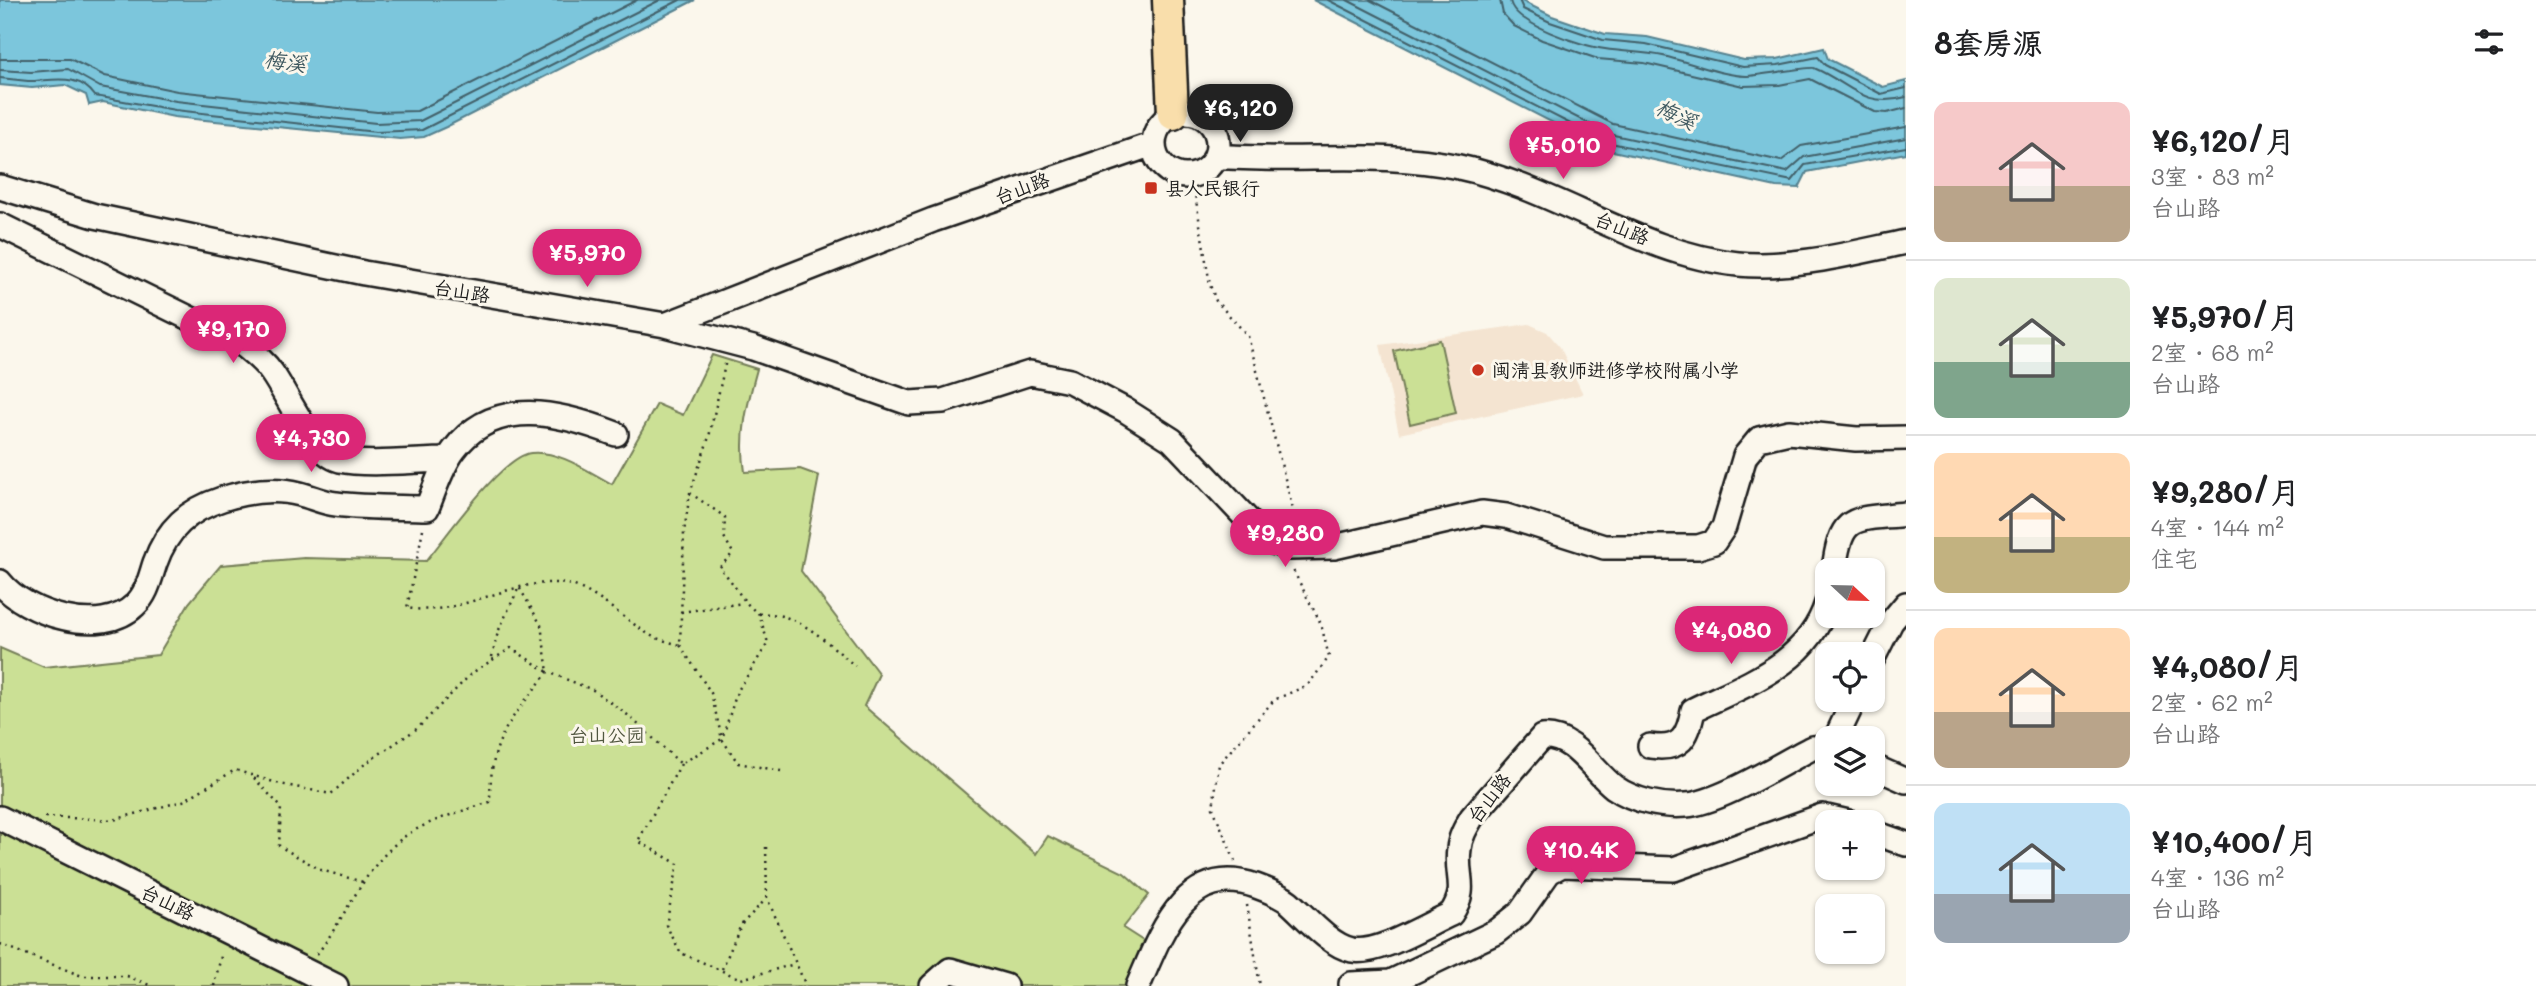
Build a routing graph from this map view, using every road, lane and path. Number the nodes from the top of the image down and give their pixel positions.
1 (1168, 0) edge
2 (1178, 0) edge
3 (1179, 112) junction
4 (1153, 144) junction
5 (1216, 156) junction
6 (1192, 176) junction
7 (0, 187) edge
8 (0, 225) edge
9 (1906, 242) edge
10 (665, 325) junction
11 (730, 342) junction
12 (616, 434) dead end
13 (1906, 438) edge
14 (447, 460) junction
15 (690, 494) junction
16 (427, 508) junction
17 (1906, 514) edge
18 (1299, 550) junction
19 (1836, 558) edge
20 (0, 582) edge
21 (519, 587) junction
22 (743, 603) junction
23 (1906, 604) edge
24 (681, 612) junction
25 (760, 614) junction
26 (1816, 628) edge
27 (1881, 642) edge
28 (680, 645) junction
29 (491, 661) junction
30 (855, 666) dead end
31 (548, 672) junction
32 (722, 739) junction
33 (1650, 746) dead end
34 (1815, 748) edge
35 (681, 764) junction
36 (781, 771) dead end
37 (1885, 771) edge
38 (252, 775) junction
39 (1906, 780) edge
40 (38, 817) dead end
41 (0, 818) edge
42 (1815, 819) edge
43 (1885, 837) edge
44 (1906, 844) edge
45 (766, 847) dead end
46 (363, 882) junction
47 (1243, 882) junction
48 (767, 898) junction
49 (226, 931) junction
50 (0, 944) edge
51 (795, 964) junction
52 (722, 969) junction
53 (305, 970) junction
54 (1351, 984) dead end
55 (152, 986) edge
56 (214, 986) edge
57 (337, 986) edge
58 (806, 986) edge
59 (932, 986) edge
60 (1005, 986) edge
61 (1138, 986) edge
62 (1260, 986) edge

1 - 3 main road
2 - 3 main road
3 - 4 street
3 - 5 street
4 - 6 street
4 - 10 street, 台山路
5 - 6 street
5 - 9 street, 台山路
6 - 18 path
7 - 10 street, 台山路
8 - 14 street
10 - 11 street
11 - 15 path
11 - 18 street
12 - 14 street
13 - 18 street
14 - 16 street
15 - 22 path
15 - 24 path
16 - 20 street
16 - 21 path
17 - 19 street
18 - 47 path
21 - 28 path
21 - 29 path
21 - 31 path
22 - 24 path
22 - 25 path
23 - 27 street
24 - 28 path
25 - 30 path
25 - 32 path
26 - 33 street
28 - 32 path
29 - 31 path
29 - 38 path
31 - 35 path
31 - 46 path
32 - 35 path
32 - 36 path
34 - 47 street, 台山路
35 - 52 path
37 - 39 street
38 - 40 path
38 - 46 path
41 - 49 street, 台山路
42 - 54 street
43 - 44 street
45 - 48 path
46 - 53 path
47 - 61 street, 台山路
47 - 62 path
48 - 51 path
48 - 52 path
49 - 53 street, 台山路
49 - 56 path
50 - 55 path
51 - 52 path
51 - 58 path
53 - 57 street, 台山路
59 - 60 street

